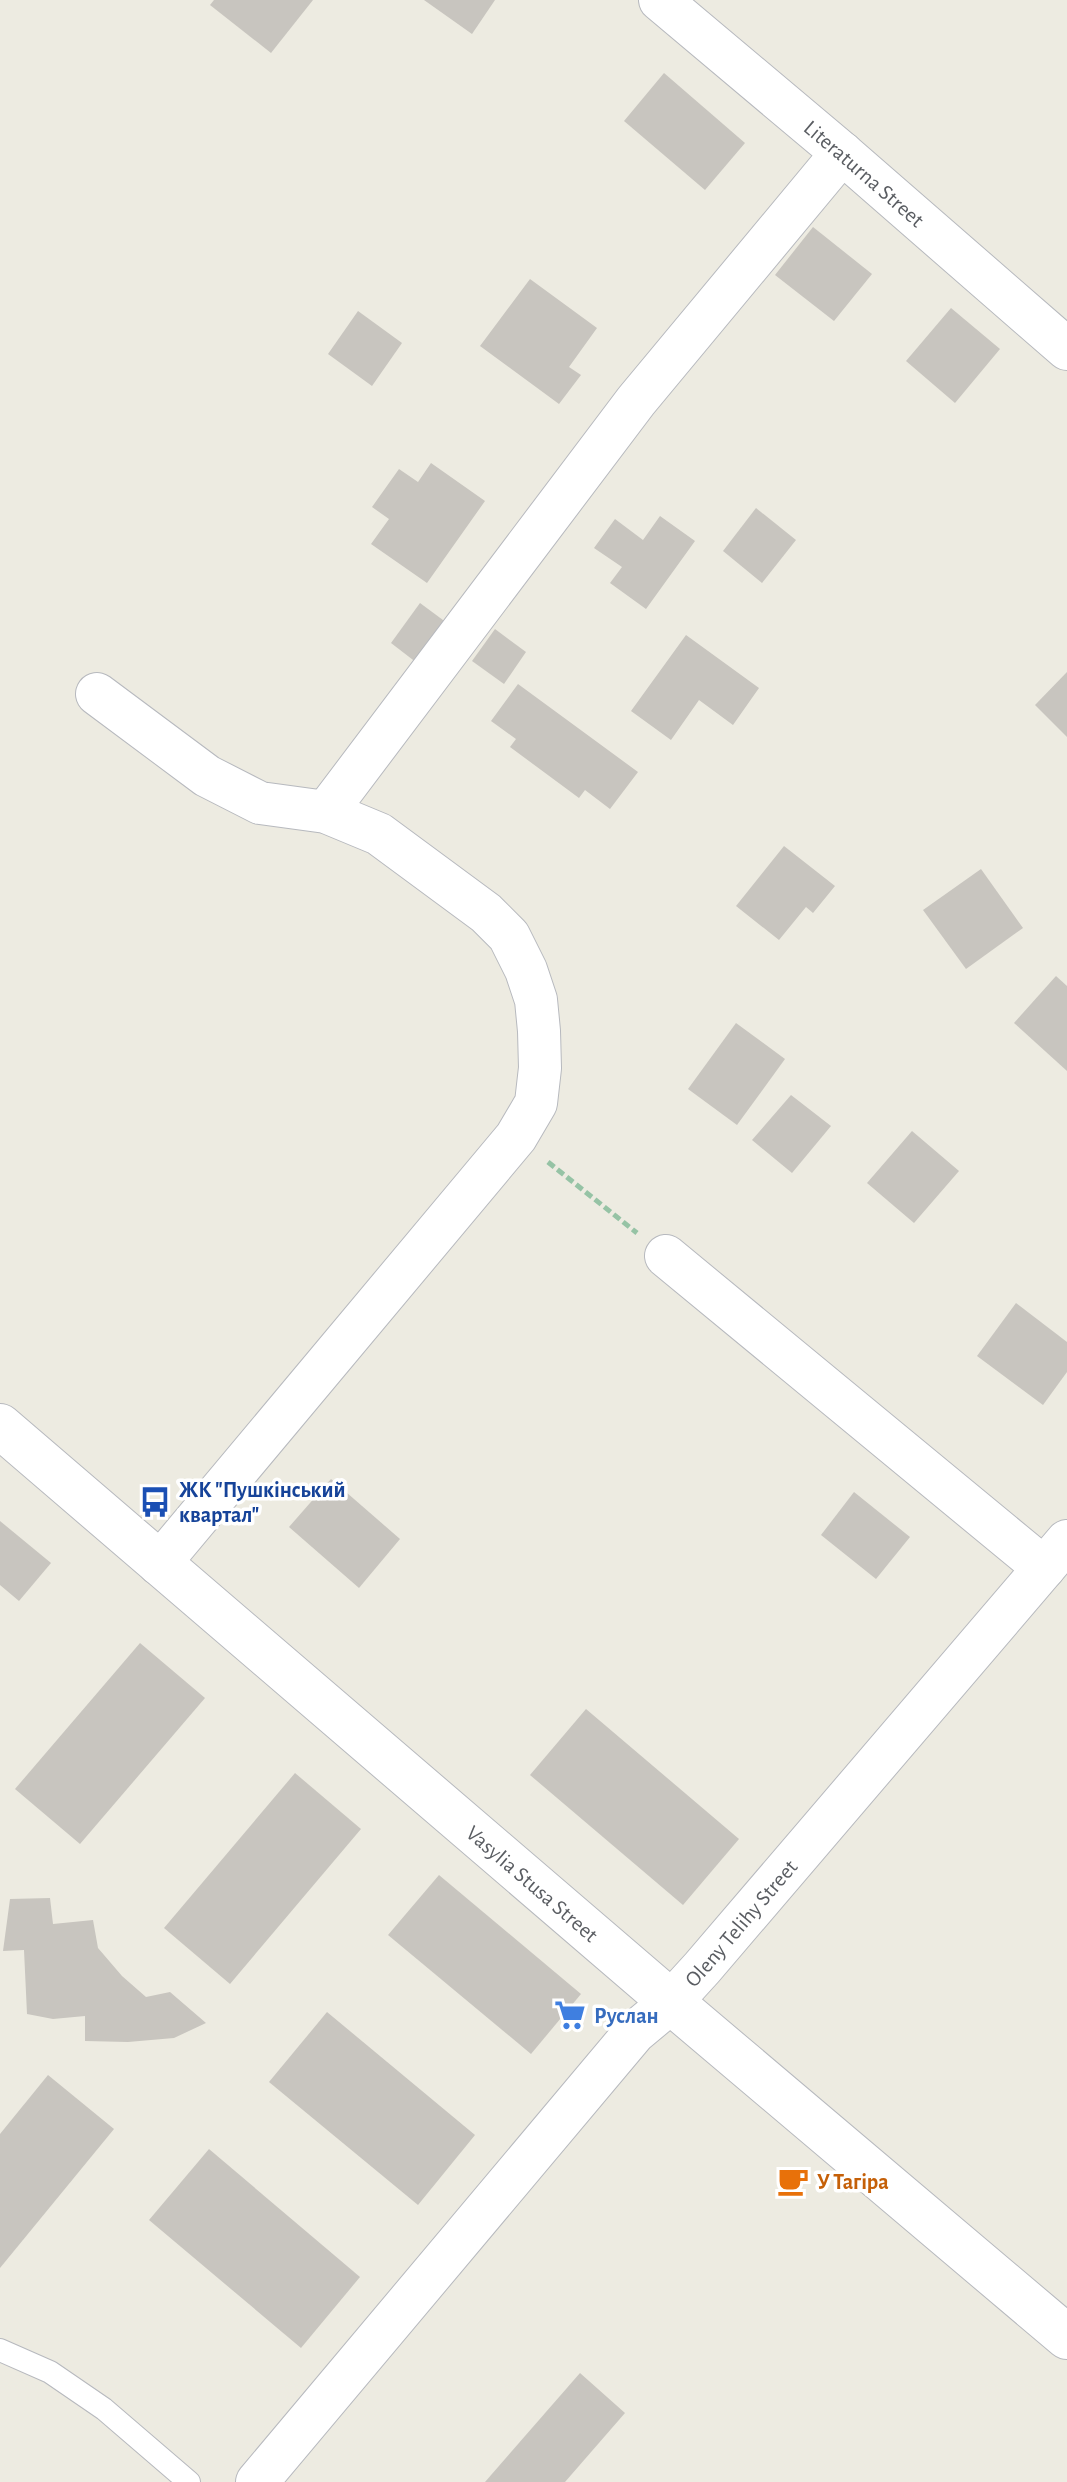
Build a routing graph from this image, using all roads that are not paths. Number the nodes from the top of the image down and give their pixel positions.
1 (660, 0) edge
2 (842, 153) junction
3 (1067, 349) edge
4 (97, 694) dead end
5 (326, 812) junction
6 (666, 1256) road end
7 (0, 1426) edge
8 (1056, 1555) edge
9 (159, 1564) junction
10 (671, 2002) junction
11 (1067, 2337) edge
12 (0, 2350) edge
13 (189, 2482) edge
14 (257, 2482) edge

1 - 2 street, Literaturna Street
2 - 3 street, Literaturna Street
2 - 5 street
4 - 5 street
5 - 9 street
6 - 8 street
7 - 9 street, Vasylia Stusa Street
8 - 10 street, Oleny Telihy Street
9 - 10 street, Vasylia Stusa Street
10 - 11 street, Vasylia Stusa Street
10 - 14 street, Oleny Telihy Street
12 - 13 lane

